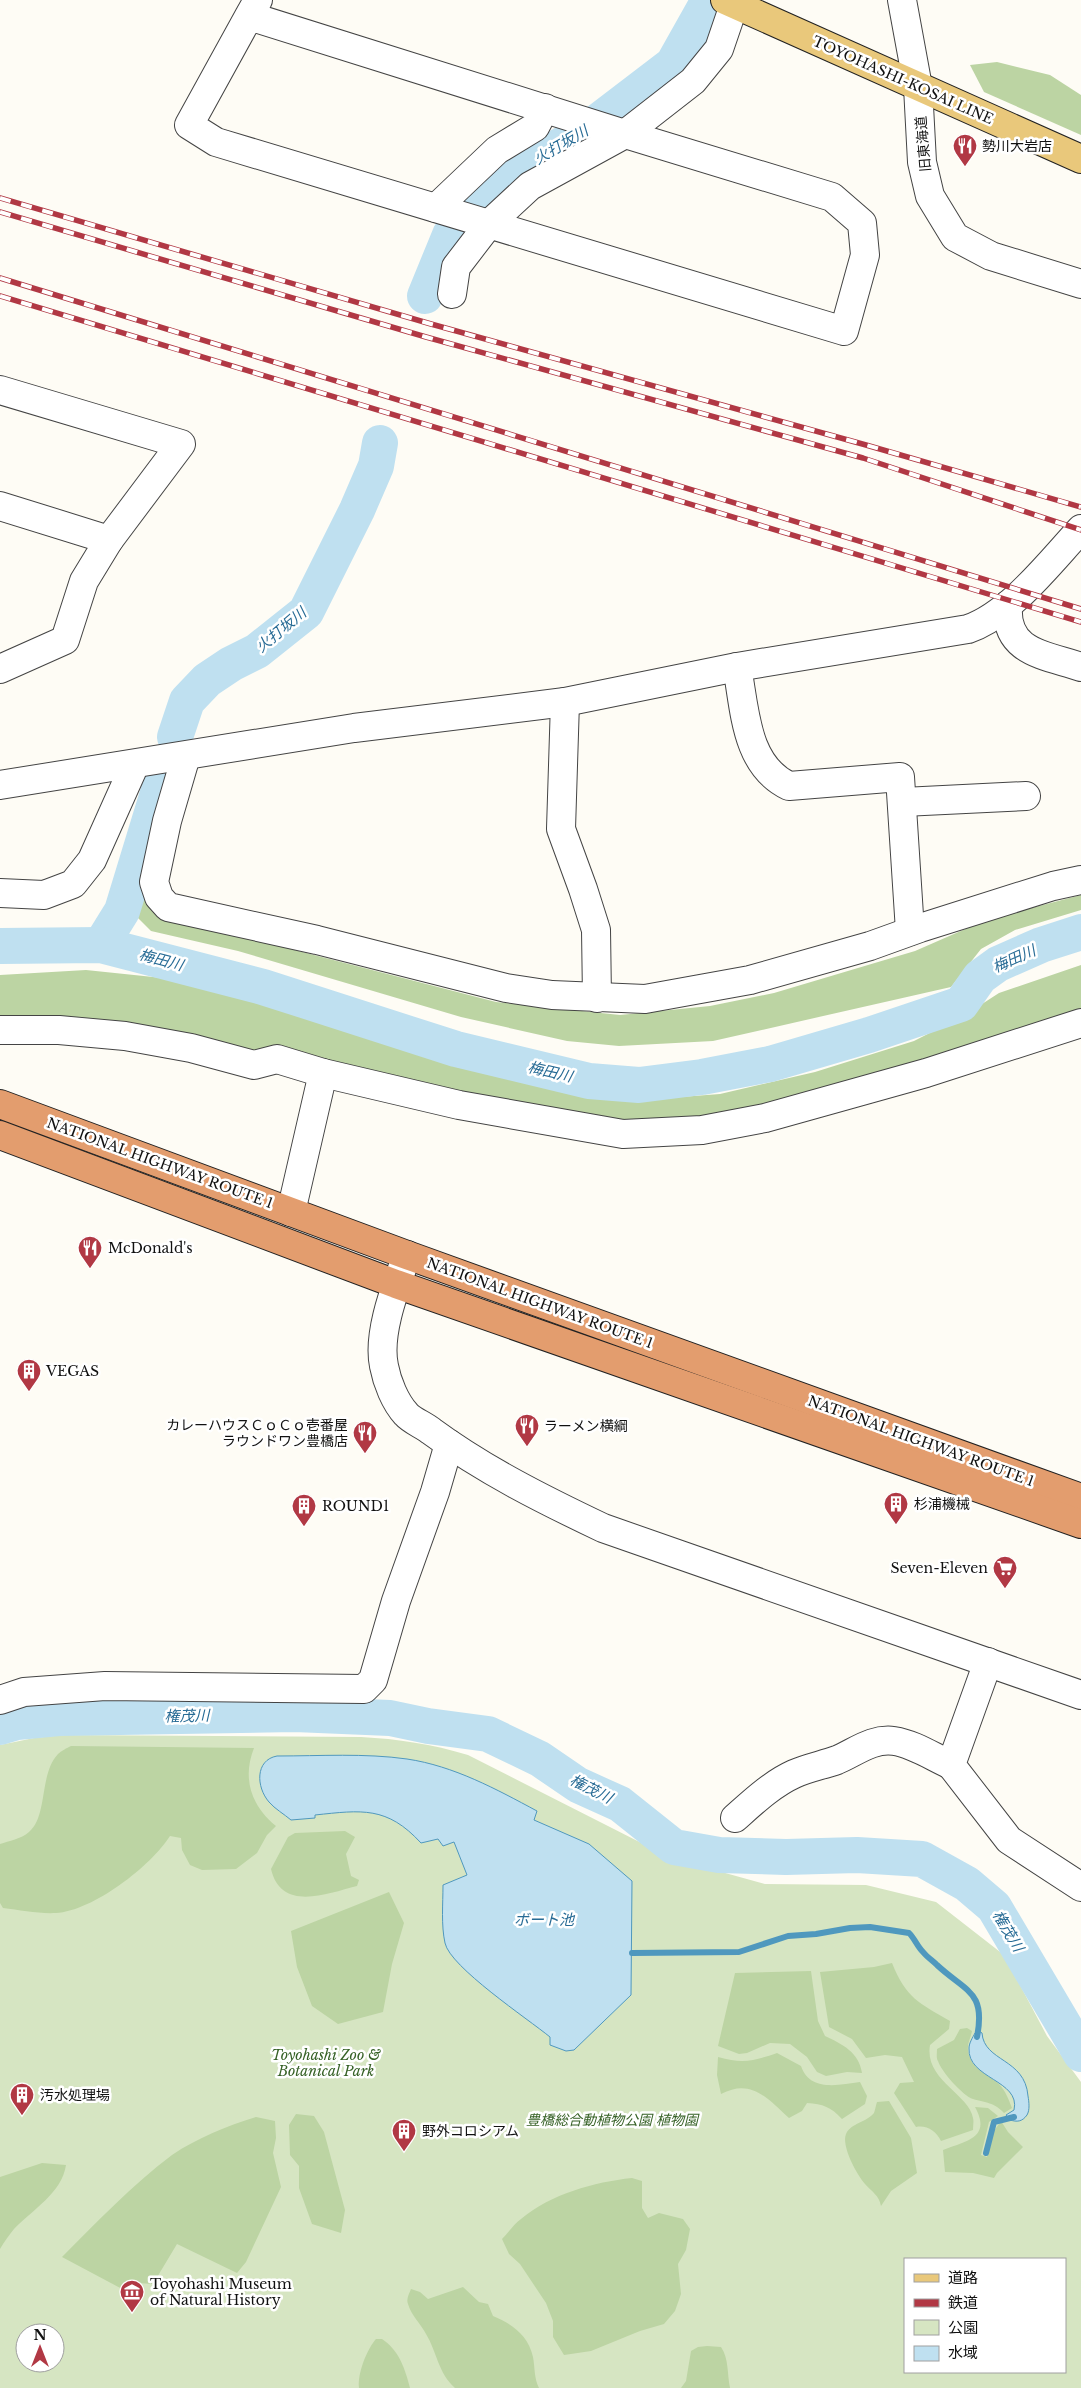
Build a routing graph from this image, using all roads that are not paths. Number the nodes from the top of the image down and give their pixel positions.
1 (902, 0) edge
2 (729, 2) edge
3 (253, 8) edge
4 (918, 87) junction
5 (545, 108) junction
6 (624, 134) junction
7 (1081, 159) edge
8 (436, 208) junction
9 (489, 224) junction
10 (1081, 284) edge
11 (452, 294) dead end
12 (0, 390) edge
13 (0, 506) edge
14 (1081, 529) edge
15 (109, 540) junction
16 (1008, 605) junction
17 (737, 667) junction
18 (1081, 667) edge
19 (0, 669) edge
20 (565, 702) junction
21 (186, 756) junction
22 (135, 764) junction
23 (0, 785) edge
24 (1026, 796) dead end
25 (903, 802) junction
26 (1081, 880) edge
27 (0, 892) edge
28 (910, 931) junction
29 (598, 998) junction
30 (1081, 1024) edge
31 (0, 1030) edge
32 (322, 1073) junction
33 (0, 1104) edge
34 (0, 1135) edge
35 (291, 1212) junction
36 (407, 1255) junction
37 (396, 1284) junction
38 (448, 1444) junction
39 (1081, 1498) edge
40 (1081, 1524) edge
41 (988, 1662) junction
42 (1081, 1695) edge
43 (0, 1700) edge
44 (951, 1765) junction
45 (736, 1818) dead end
46 (1081, 1888) edge

1 - 4 street, 旧東海道
2 - 4 main road, TOYOHASHI-KOSAI LINE
2 - 6 street
3 - 5 street
3 - 8 street
4 - 7 main road, TOYOHASHI-KOSAI LINE
4 - 10 street, 旧東海道
5 - 6 street
5 - 8 street
6 - 9 street
6 - 9 street
8 - 9 street
9 - 11 street
12 - 15 street
13 - 15 street
14 - 16 street
15 - 19 street
16 - 17 street
16 - 18 street
17 - 20 street
17 - 25 street
20 - 21 street
20 - 29 street
21 - 22 street
21 - 29 street
22 - 23 street
22 - 27 street
24 - 25 street
25 - 28 street
26 - 28 street
28 - 29 street
30 - 32 street
31 - 32 street
32 - 35 street
33 - 35 highway, NATIONAL HIGHWAY ROUTE 1
34 - 37 highway, NATIONAL HIGHWAY ROUTE 1
35 - 36 highway, NATIONAL HIGHWAY ROUTE 1
36 - 37 street
36 - 39 highway, NATIONAL HIGHWAY ROUTE 1
37 - 38 street
37 - 40 highway, NATIONAL HIGHWAY ROUTE 1
38 - 41 street
38 - 43 street
41 - 42 street
41 - 44 street
44 - 45 street
44 - 46 street

